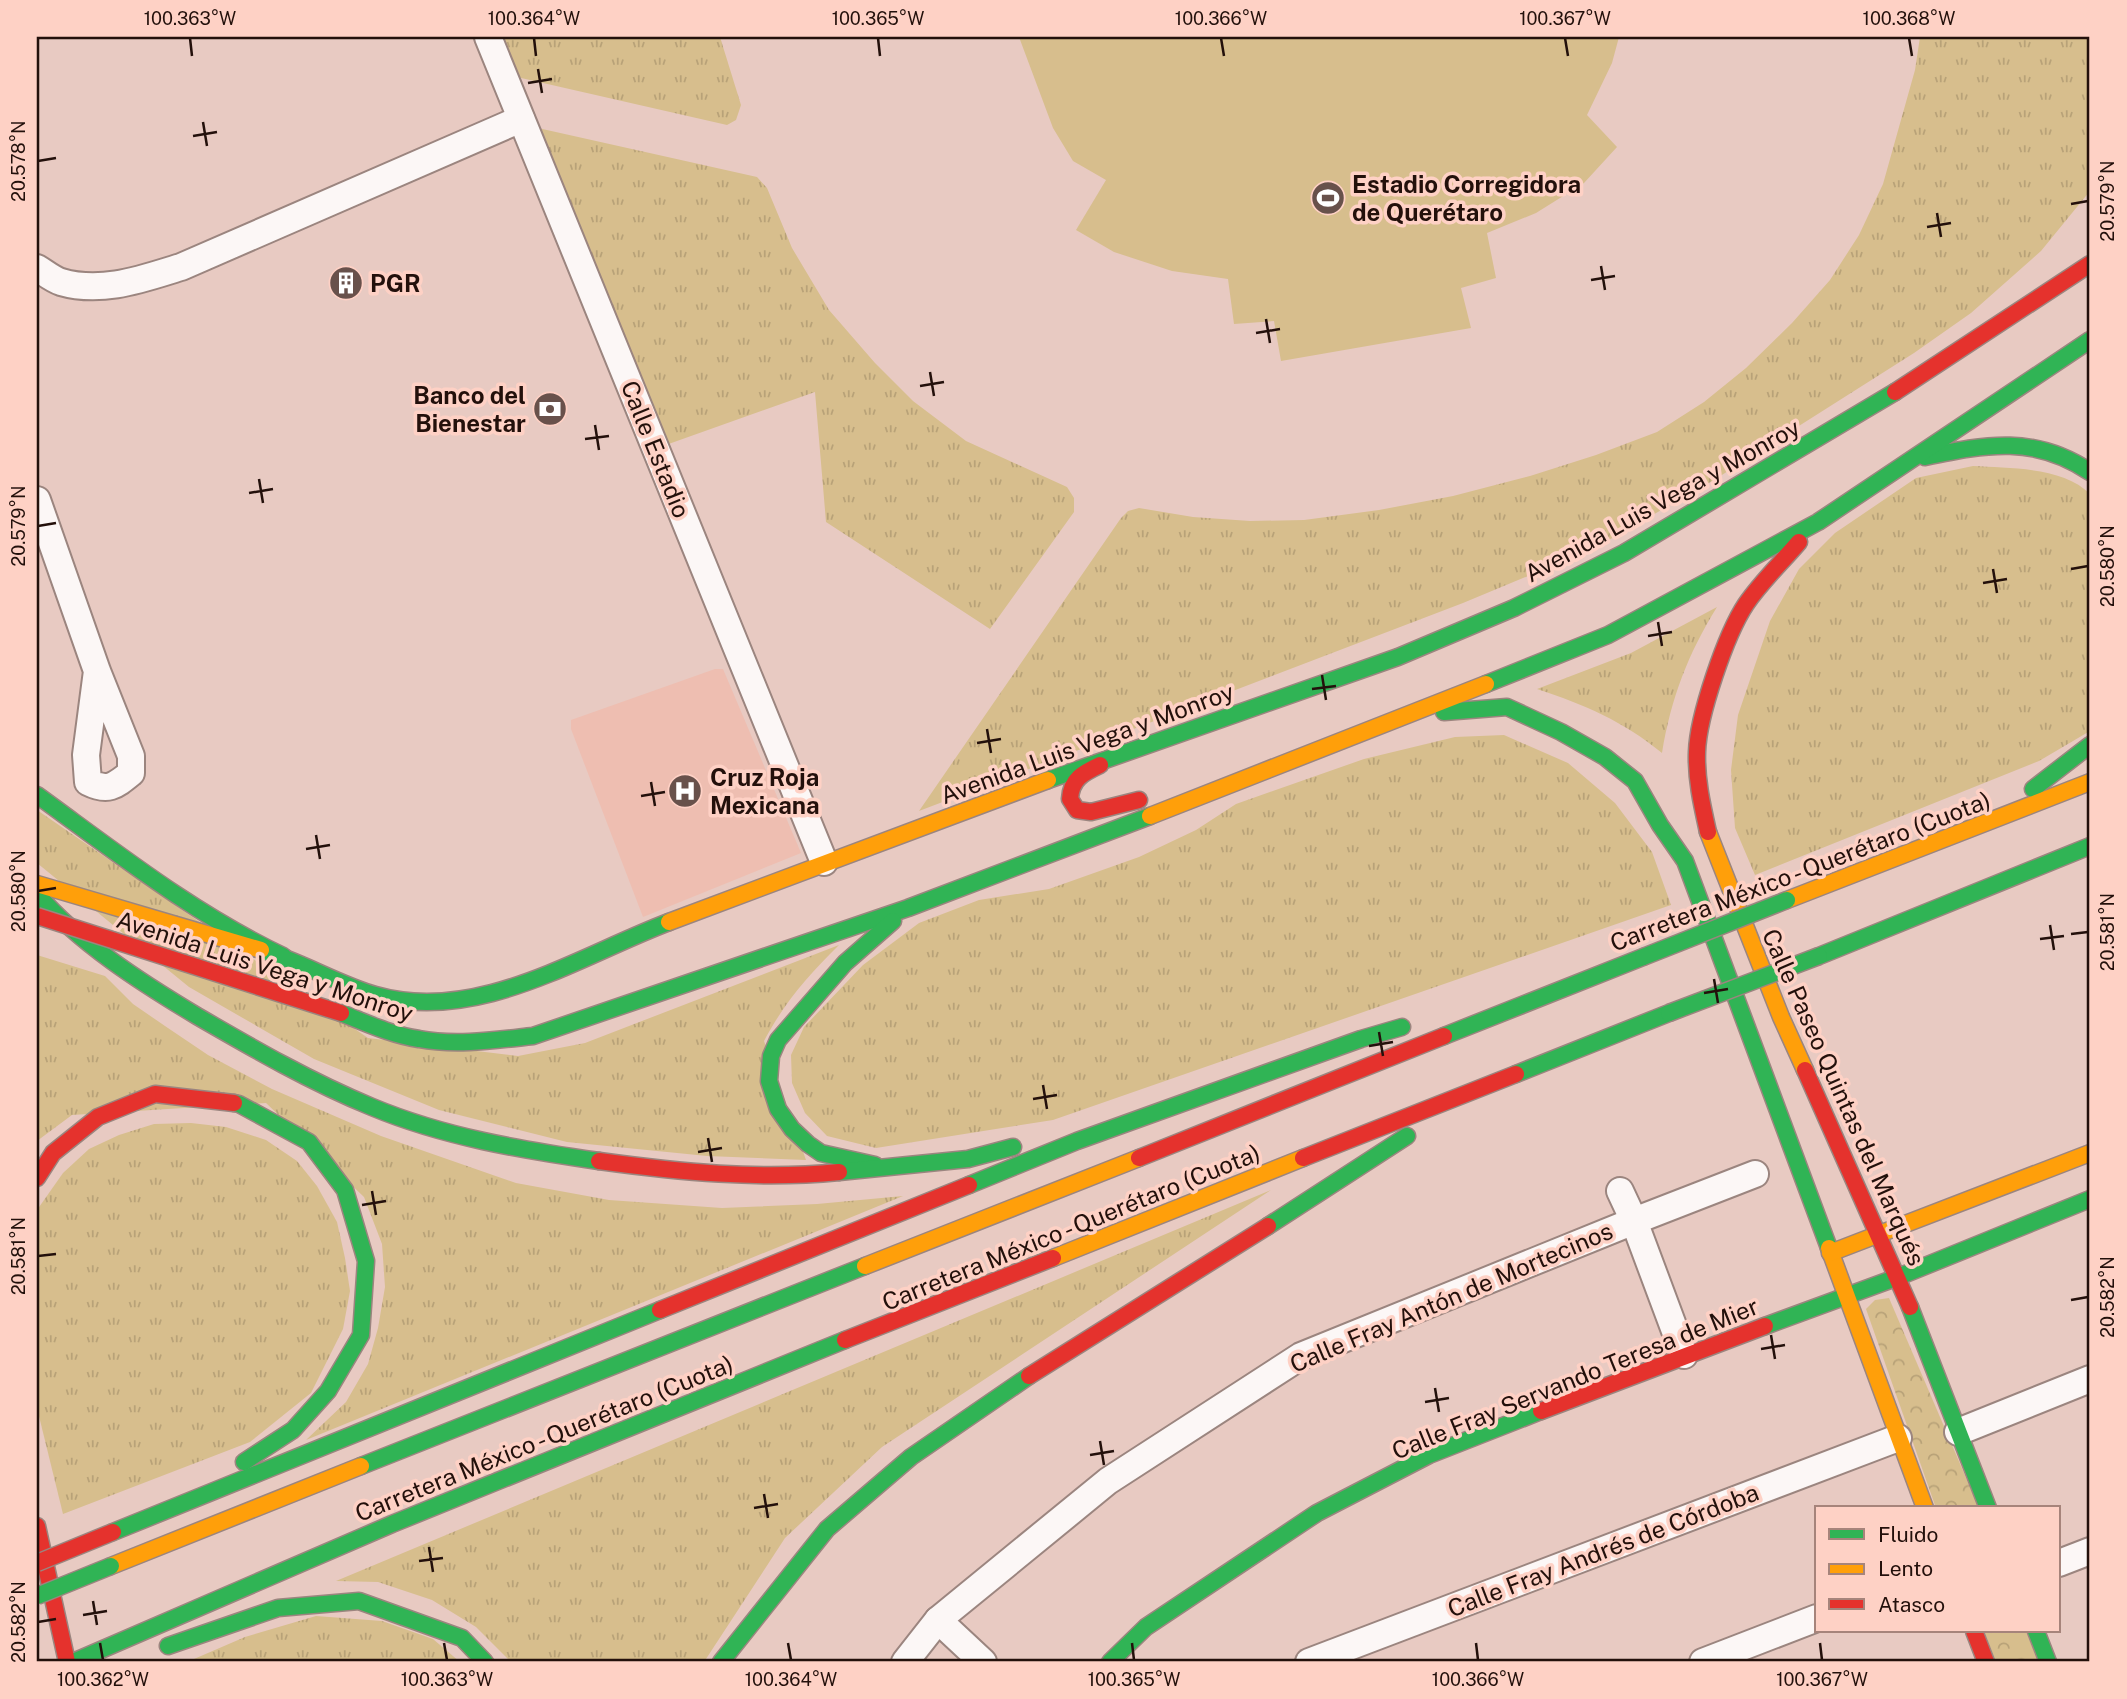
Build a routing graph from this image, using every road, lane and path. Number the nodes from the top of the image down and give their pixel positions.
1 (488, 37) edge
2 (521, 119) junction
3 (2090, 264) edge
4 (37, 268) edge
5 (2090, 340) edge
6 (1907, 460) junction
7 (2090, 472) edge
8 (37, 500) edge
9 (1818, 522) junction
10 (96, 671) dead end
11 (1391, 721) junction
12 (2090, 745) edge
13 (1129, 750) junction
14 (2090, 758) edge
15 (1248, 779) junction
16 (2090, 782) edge
17 (2033, 789) junction
18 (37, 795) edge
19 (2090, 846) edge
20 (1899, 857) junction
21 (824, 862) junction
22 (37, 884) edge
23 (37, 894) edge
24 (908, 908) junction
25 (37, 916) edge
26 (284, 956) junction
27 (1527, 1002) junction
28 (1447, 1017) dead end
29 (1420, 1021) dead end
30 (1476, 1090) junction
31 (1077, 1141) junction
32 (2090, 1153) edge
33 (879, 1166) junction
34 (1755, 1174) dead end
35 (37, 1178) edge
36 (1620, 1191) dead end
37 (2090, 1199) edge
38 (1634, 1221) junction
39 (1879, 1236) junction
40 (1830, 1253) junction
41 (1898, 1277) junction
42 (1846, 1297) junction
43 (1684, 1355) junction
44 (2090, 1379) edge
45 (1958, 1432) junction
46 (1898, 1438) junction
47 (1924, 1506) edge
48 (1987, 1506) edge
49 (171, 1510) junction
50 (37, 1526) edge
51 (2090, 1551) edge
52 (37, 1563) edge
53 (2060, 1563) edge
54 (37, 1596) edge
55 (1815, 1619) edge
56 (938, 1620) junction
57 (1973, 1632) edge
58 (2036, 1632) edge
59 (155, 1651) dead end
60 (122, 1657) dead end
61 (73, 1661) edge
62 (485, 1662) edge
63 (721, 1662) edge
64 (905, 1662) edge
65 (983, 1662) edge
66 (1110, 1662) edge
67 (1309, 1662) edge
68 (1703, 1662) edge
69 (1986, 1662) edge
70 (2048, 1662) edge

1 - 2 street, Calle Estadio
2 - 4 street
2 - 21 street, Calle Estadio
3 - 13 main road, Avenida Luis Vega y Monroy
5 - 6 main road, Avenida Luis Vega y Monroy
6 - 7 main road
6 - 9 main road, Avenida Luis Vega y Monroy
8 - 10 street
9 - 11 main road, Avenida Luis Vega y Monroy
9 - 39 main road, Calle Paseo Quintas del Marqués
11 - 15 main road, Avenida Luis Vega y Monroy
11 - 40 main road
12 - 17 main road
13 - 15 main road
13 - 21 main road, Avenida Luis Vega y Monroy
14 - 17 main road
15 - 24 main road, Avenida Luis Vega y Monroy
16 - 20 main road, Carretera México - Querétaro (Cuota)
17 - 20 main road
18 - 26 main road
19 - 30 main road, Carretera México - Querétaro (Cuota), bridge
20 - 27 main road, Carretera México - Querétaro (Cuota), bridge
21 - 26 main road, Avenida Luis Vega y Monroy
22 - 26 main road, Avenida Luis Vega y Monroy
23 - 33 main road
24 - 25 main road, Avenida Luis Vega y Monroy, bridge
24 - 33 main road
27 - 28 main road, Carretera México - Querétaro (Cuota)
27 - 54 main road, Carretera México - Querétaro (Cuota), bridge
29 - 31 main road
30 - 61 main road, Carretera México - Querétaro (Cuota)
30 - 63 main road
31 - 33 main road
31 - 49 main road
32 - 39 main road
34 - 38 street, Calle Fray Antón de Mortecinos
35 - 49 main road
36 - 38 street
37 - 41 main road, Calle Fray Servando Teresa de Mier
38 - 43 street
38 - 56 street, Calle Fray Antón de Mortecinos
39 - 40 main road
39 - 41 main road, Calle Paseo Quintas del Marqués
40 - 42 main road
41 - 42 main road, Calle Fray Servando Teresa de Mier
41 - 45 main road, Calle Paseo Quintas del Marqués
42 - 43 main road, Calle Fray Servando Teresa de Mier
42 - 46 main road
43 - 66 main road, Calle Fray Servando Teresa de Mier
44 - 45 street
45 - 48 main road, Calle Paseo Quintas del Marqués
46 - 47 main road
46 - 67 street, Calle Fray Andrés de Córdoba
49 - 52 main road, bridge
50 - 61 main road
51 - 53 street
55 - 68 street
56 - 64 street, Calle Fray Antón de Mortecinos
56 - 65 street
57 - 69 main road
58 - 70 main road
59 - 62 main road
60 - 61 main road

